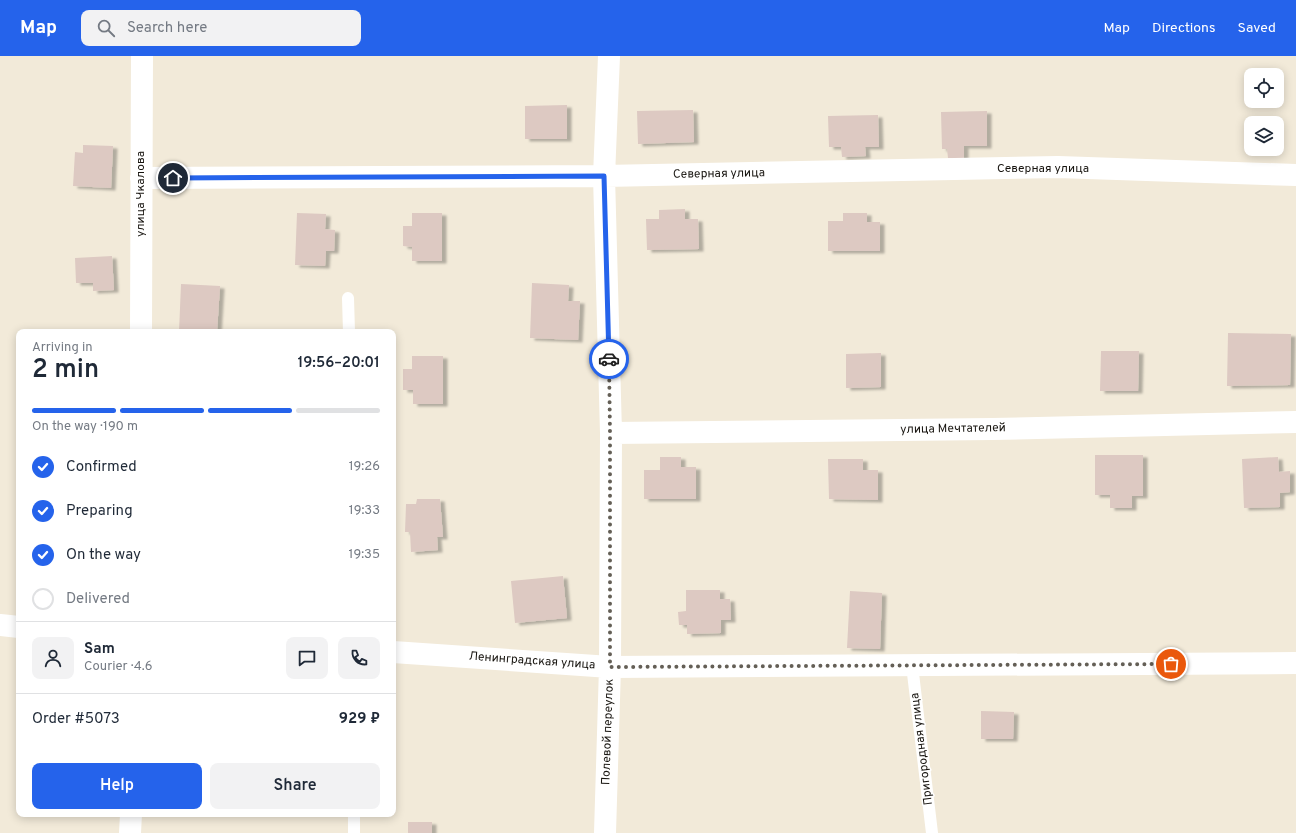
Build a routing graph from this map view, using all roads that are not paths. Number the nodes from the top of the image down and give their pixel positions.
1 (142, 56) edge
2 (609, 56) edge
3 (1296, 175) edge
4 (604, 176) junction
5 (141, 178) junction
6 (348, 298) dead end
7 (141, 329) edge
8 (349, 329) edge
9 (1296, 422) edge
10 (610, 433) junction
11 (0, 625) edge
12 (16, 627) edge
13 (396, 652) edge
14 (1296, 663) edge
15 (912, 665) junction
16 (610, 667) junction
17 (131, 817) edge
18 (354, 817) edge
19 (130, 833) edge
20 (354, 833) edge
21 (605, 833) edge
22 (932, 833) edge

1 - 5 street, улица Чкалова
2 - 4 street, Полевой переулок
3 - 4 street, Северная улица
4 - 5 street, Северная улица
4 - 10 street, Полевой переулок
5 - 7 street, улица Чкалова
6 - 8 lane
9 - 10 street, улица Мечтателей
10 - 16 street, Полевой переулок
11 - 12 street
13 - 16 street, Ленинградская улица
14 - 15 street, Ленинградская улица
15 - 16 street, Ленинградская улица
15 - 22 lane, Пригородная улица
16 - 21 street, Полевой переулок
17 - 19 street
18 - 20 lane

